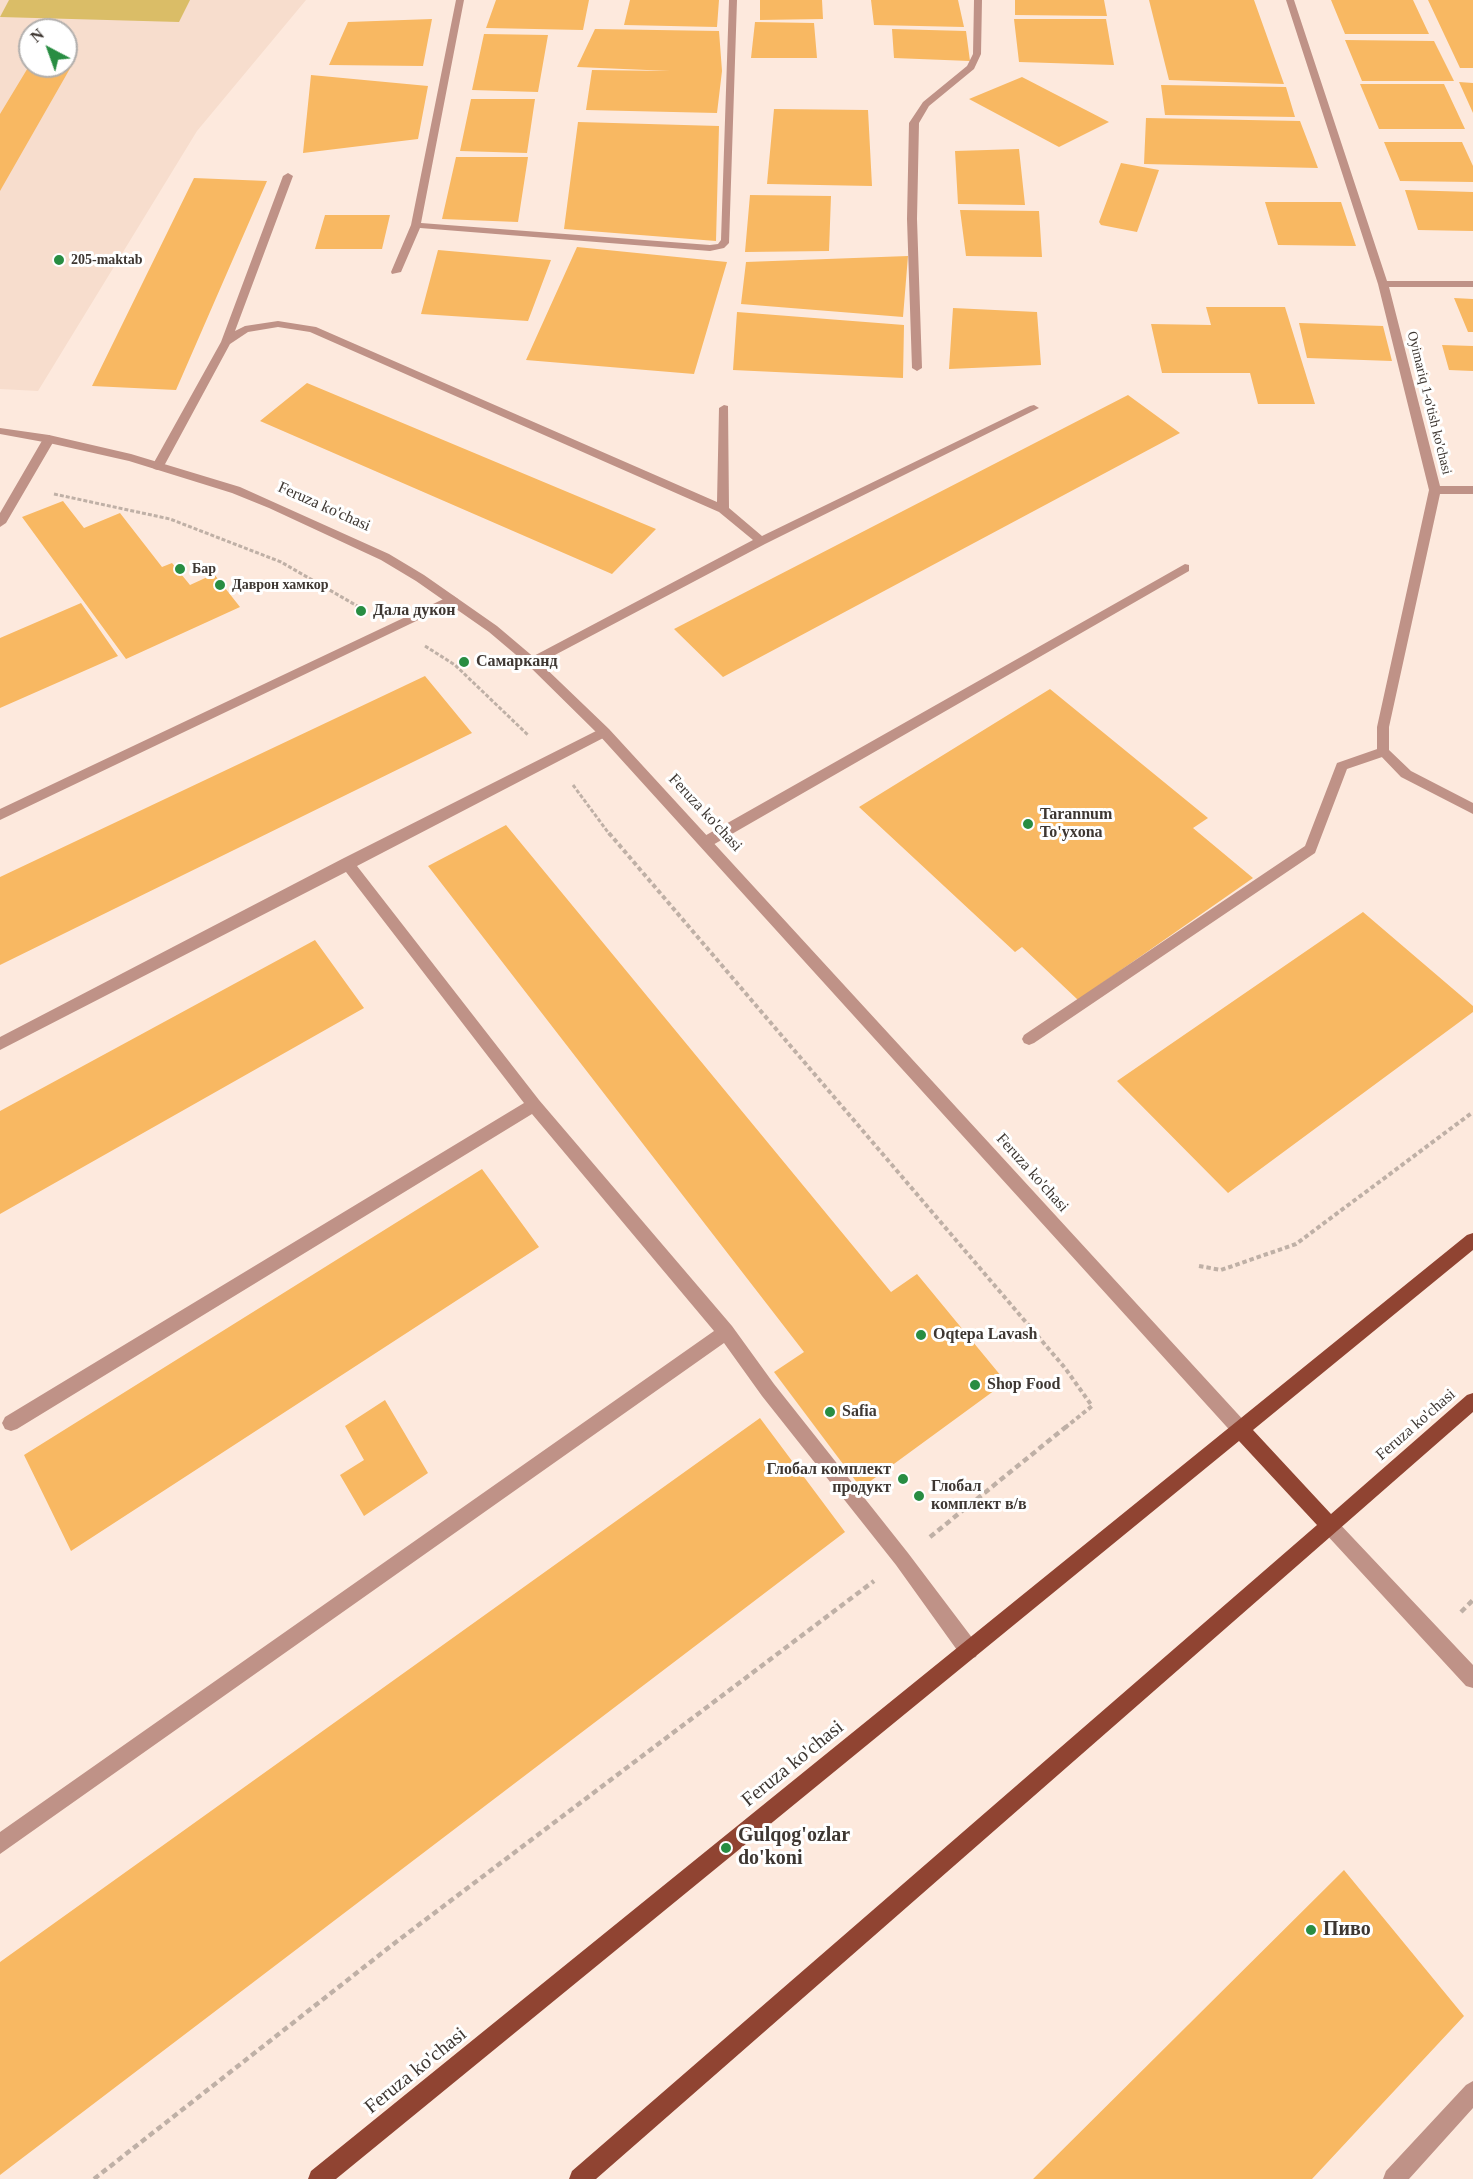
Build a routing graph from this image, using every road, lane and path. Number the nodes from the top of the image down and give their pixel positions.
1 (460, 0) edge
2 (733, 0) edge
3 (978, 0) edge
4 (1290, 0) edge
5 (288, 176) dead end
6 (416, 225) junction
7 (396, 272) dead end
8 (1383, 284) junction
9 (1473, 284) edge
10 (226, 342) junction
11 (917, 368) dead end
12 (724, 408) dead end
13 (1034, 408) dead end
14 (0, 431) edge
15 (49, 439) junction
16 (158, 466) junction
17 (22, 487) junction
18 (1435, 490) junction
19 (1473, 490) edge
20 (723, 509) junction
21 (0, 523) edge
22 (761, 541) junction
23 (1185, 568) dead end
24 (452, 599) junction
25 (394, 627) junction
26 (532, 662) junction
27 (604, 732) junction
28 (1383, 752) junction
29 (554, 759) junction
30 (1473, 809) edge
31 (0, 815) edge
32 (706, 842) junction
33 (347, 863) junction
34 (1029, 1039) dead end
35 (0, 1044) edge
36 (534, 1105) junction
37 (1473, 1112) edge
38 (1473, 1240) edge
39 (1200, 1266) dead end
40 (726, 1332) junction
41 (1473, 1401) edge
42 (11, 1424) dead end
43 (1241, 1430) junction
44 (1330, 1526) junction
45 (902, 1559) junction
46 (969, 1650) junction
47 (1473, 1679) edge
48 (0, 1844) edge
49 (1473, 2092) edge
50 (94, 2179) edge
51 (319, 2179) edge
52 (580, 2179) edge
53 (1394, 2179) edge

1 - 6 street
2 - 6 street
3 - 11 street
4 - 8 street, Oyimariq 1-o'tish ko'chasi
5 - 10 street
6 - 7 street
8 - 9 street
8 - 18 street, Oyimariq 1-o'tish ko'chasi
10 - 16 street
10 - 20 street
12 - 20 street
13 - 22 street
14 - 15 street, Feruza ko'chasi
15 - 16 street, Feruza ko'chasi
15 - 17 street
16 - 24 street, Feruza ko'chasi
17 - 21 street
17 - 25 path
18 - 19 street
18 - 28 street, Oyimariq 1-o'tish ko'chasi
20 - 22 street
22 - 26 street
23 - 32 street
24 - 25 street
24 - 26 street, Feruza ko'chasi
25 - 29 path
25 - 31 street
26 - 27 street, Feruza ko'chasi
27 - 29 street
27 - 32 street, Feruza ko'chasi
28 - 30 street
28 - 34 street
29 - 33 street
29 - 45 path
32 - 43 street, Feruza ko'chasi
33 - 35 street
33 - 36 street
36 - 40 street
36 - 42 street
37 - 39 path
38 - 43 main road, Feruza ko'chasi
40 - 45 street
40 - 48 street
41 - 44 main road, Feruza ko'chasi
43 - 44 main road, Feruza ko'chasi
43 - 46 main road, Feruza ko'chasi
44 - 47 street
44 - 52 main road, Feruza ko'chasi
45 - 46 street
45 - 50 path
46 - 51 main road, Feruza ko'chasi
49 - 53 street

